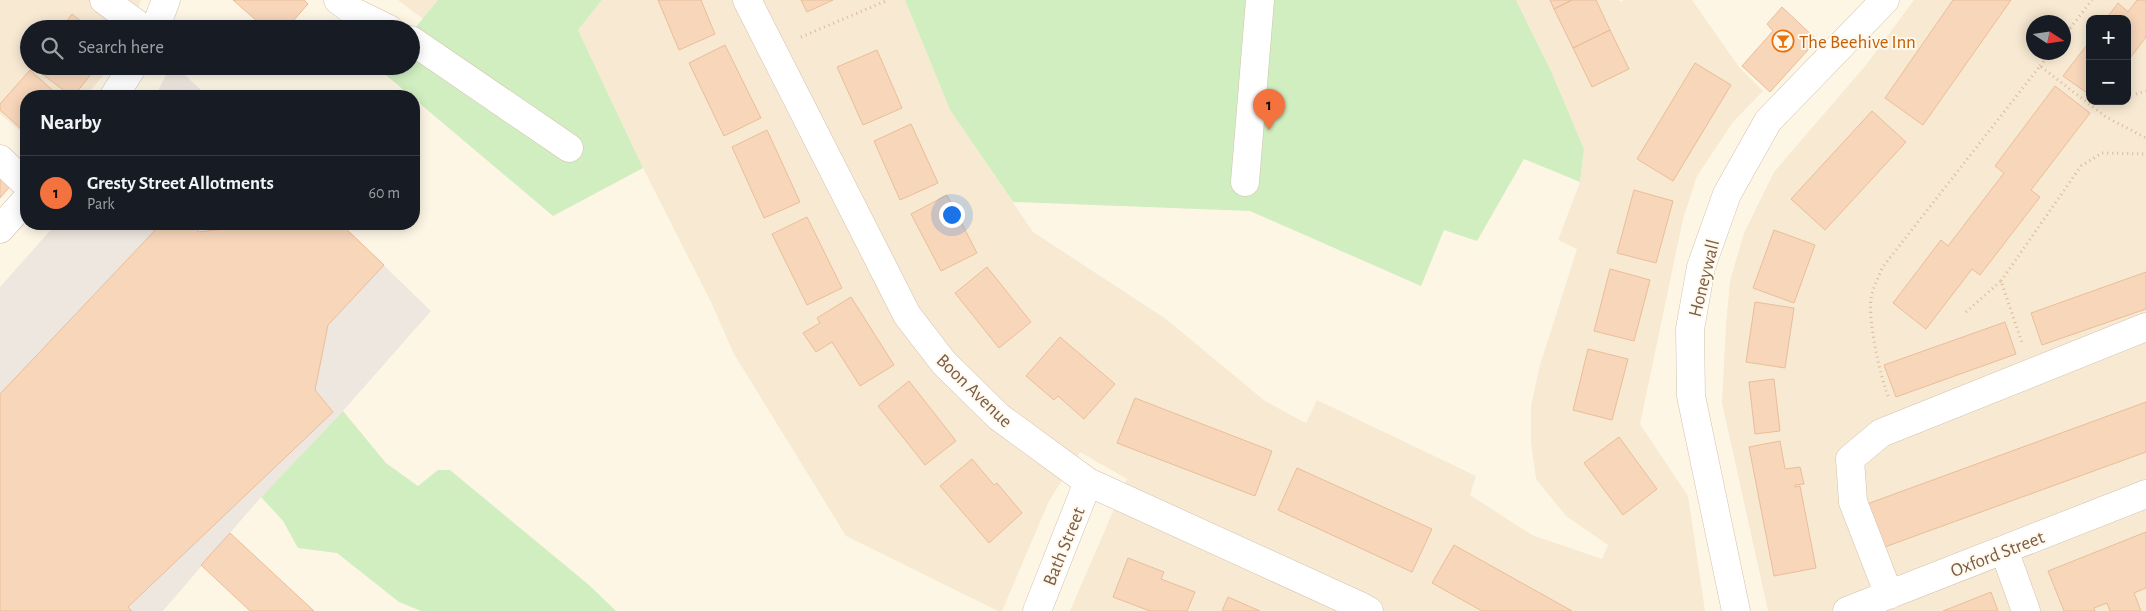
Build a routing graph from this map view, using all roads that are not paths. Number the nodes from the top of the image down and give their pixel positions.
1 (104, 0) edge
2 (166, 0) edge
3 (747, 0) edge
4 (1260, 0) edge
5 (1884, 0) edge
6 (346, 6) edge
7 (132, 20) edge
8 (158, 20) edge
9 (372, 20) edge
10 (420, 46) edge
11 (127, 75) edge
12 (118, 90) edge
13 (569, 148) dead end
14 (0, 159) edge
15 (20, 178) edge
16 (1245, 182) dead end
17 (20, 207) edge
18 (0, 229) edge
19 (2146, 328) edge
20 (1088, 482) junction
21 (2146, 494) edge
22 (2004, 550) junction
23 (1889, 594) junction
24 (1037, 611) edge
25 (1369, 611) edge
26 (1736, 611) edge
27 (1847, 611) edge
28 (2026, 611) edge

1 - 7 street
2 - 8 street
3 - 20 street, Boon Avenue
4 - 16 street
5 - 26 street, Honeywall
6 - 9 street
10 - 13 street
11 - 12 street
14 - 15 street
17 - 18 street
19 - 23 street
20 - 24 street, Bath Street
20 - 25 street, Boon Avenue
21 - 22 street, Oxford Street
22 - 23 street, Oxford Street
22 - 28 street
23 - 27 street, Oxford Street

